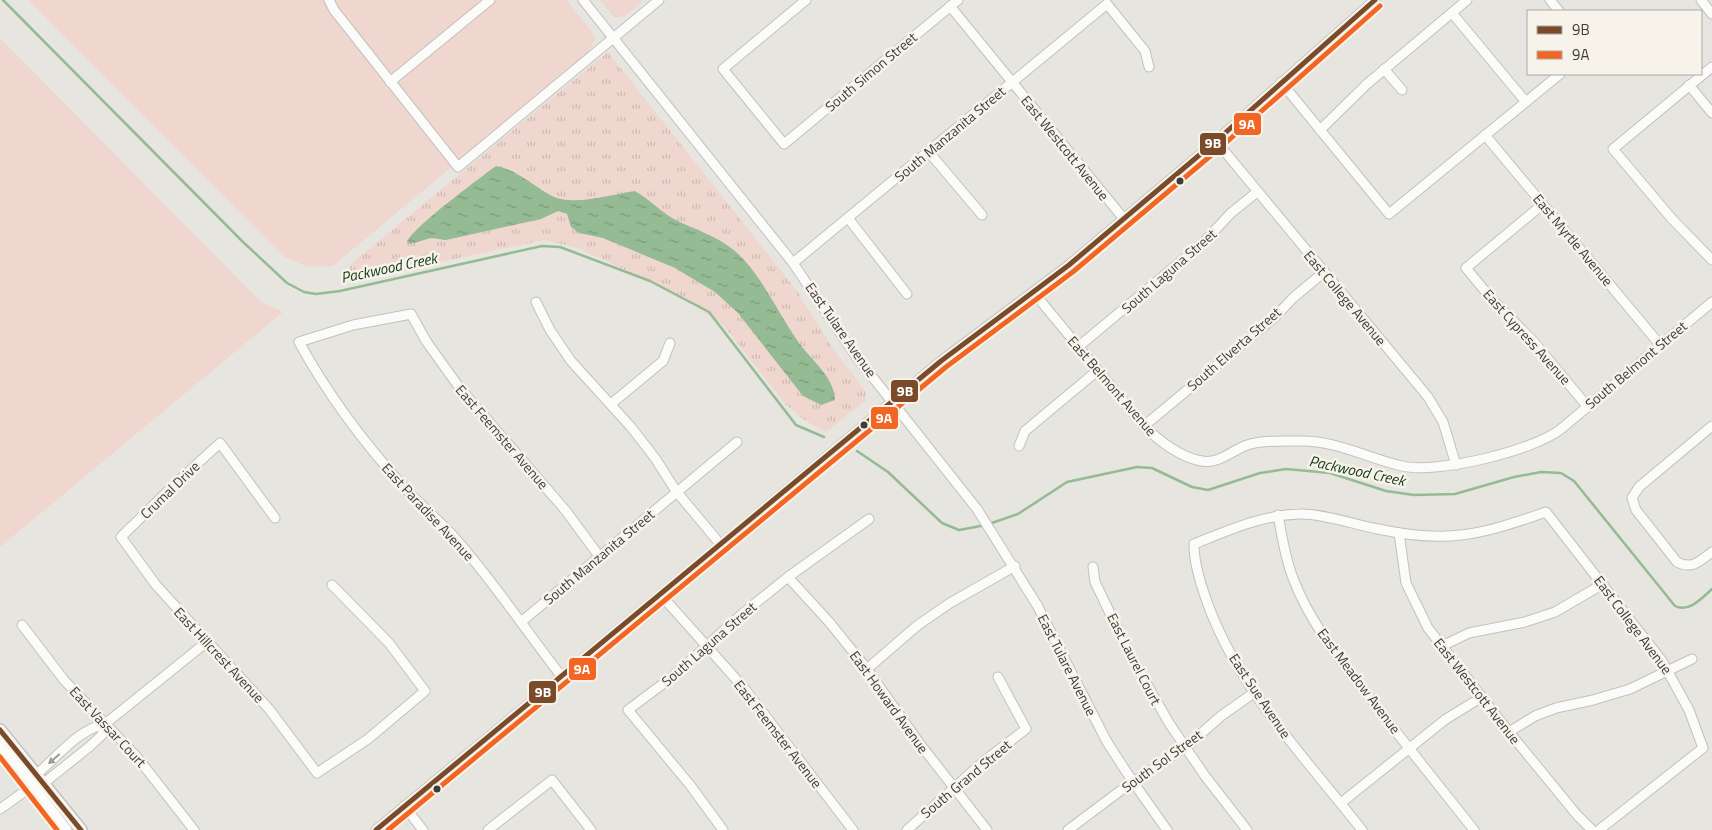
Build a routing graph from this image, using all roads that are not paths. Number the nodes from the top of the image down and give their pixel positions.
1 (329, 0) edge
2 (490, 0) edge
3 (583, 0) edge
4 (659, 0) edge
5 (806, 0) edge
6 (958, 0) edge
7 (1375, 0) edge
8 (1467, 0) edge
9 (1550, 0) edge
10 (1701, 0) edge
11 (950, 6) junction
12 (1558, 10) edge
13 (1452, 13) junction
14 (1712, 14) edge
15 (613, 38) junction
16 (1712, 66) edge
17 (1149, 67) dead end
18 (1384, 69) junction
19 (1559, 75) edge
20 (1702, 75) edge
21 (1702, 75) edge
22 (390, 82) junction
23 (1012, 82) junction
24 (1281, 82) junction
25 (1689, 86) junction
26 (1402, 90) dead end
27 (1526, 102) junction
28 (1712, 114) edge
29 (1320, 130) junction
30 (1485, 135) junction
31 (1216, 141) junction
32 (928, 152) junction
33 (1257, 192) junction
34 (1543, 204) junction
35 (982, 215) dead end
36 (848, 218) junction
37 (1124, 219) junction
38 (1712, 260) edge
39 (793, 263) junction
40 (1324, 272) junction
41 (1034, 293) junction
42 (907, 294) dead end
43 (536, 302) dead end
44 (1712, 302) edge
45 (299, 342) joint
46 (670, 343) dead end
47 (1661, 346) junction
48 (1078, 347) junction
49 (1097, 371) junction
50 (892, 401) junction
51 (611, 404) junction
52 (1587, 406) junction
53 (1144, 426) junction
54 (1712, 426) edge
55 (737, 442) dead end
56 (1019, 446) dead end
57 (1204, 462) joint
58 (1456, 466) junction
59 (676, 492) junction
60 (1278, 515) junction
61 (275, 518) dead end
62 (869, 519) dead end
63 (1399, 534) junction
64 (121, 537) joint
65 (721, 545) junction
66 (1712, 552) edge
67 (599, 556) junction
68 (1015, 566) junction
69 (1093, 567) dead end
70 (788, 577) junction
71 (1603, 584) junction
72 (332, 585) dead end
73 (661, 595) junction
74 (521, 622) junction
75 (22, 625) dead end
76 (208, 641) junction
77 (1442, 646) junction
78 (707, 648) junction
79 (1692, 659) dead end
80 (867, 669) junction
81 (1668, 670) junction
82 (562, 677) junction
83 (998, 677) dead end
84 (1255, 692) junction
85 (1482, 697) junction
86 (105, 724) junction
87 (0, 730) edge
88 (1509, 732) junction
89 (0, 746) edge
90 (1185, 748) junction
91 (1409, 748) junction
92 (40, 779) junction
93 (1132, 782) junction
94 (32, 786) junction
95 (952, 788) junction
96 (1341, 803) junction
97 (404, 806) junction
98 (0, 809) edge
99 (1080, 826) edge
100 (66, 830) edge
101 (81, 830) edge
102 (194, 830) edge
103 (376, 830) edge
104 (423, 830) edge
105 (488, 830) edge
106 (591, 830) edge
107 (724, 830) edge
108 (852, 830) edge
109 (906, 830) edge
110 (987, 830) edge
111 (1068, 830) edge
112 (1168, 830) edge
113 (1247, 830) edge
114 (1362, 830) edge
115 (1474, 830) edge
116 (1592, 830) edge
117 (1599, 830) edge

1 - 22 street
2 - 22 street
3 - 15 street, East Tulare Avenue
4 - 15 street
5 - 11 street, South Simon Street
6 - 11 street, South Simon Street
7 - 24 street
8 - 13 street
9 - 12 street
10 - 14 street
11 - 23 street, East Westcott Avenue
13 - 18 street
13 - 27 street
15 - 22 street
15 - 39 street, East Tulare Avenue
16 - 20 street
17 - 23 street, South Manzanita Street
18 - 26 street
18 - 29 street
19 - 27 street
21 - 25 street
23 - 32 street, South Manzanita Street
23 - 37 street, East Westcott Avenue
24 - 29 street
24 - 31 street
25 - 28 street
25 - 38 street
27 - 30 street
29 - 30 street
30 - 34 street, East Myrtle Avenue
31 - 33 street, East College Avenue
31 - 37 street
32 - 35 street
32 - 36 street, South Manzanita Street
33 - 40 street, East College Avenue
33 - 48 street, South Laguna Street
34 - 47 street, East Myrtle Avenue
34 - 52 street, East Cypress Avenue
36 - 39 street, South Manzanita Street
36 - 42 street
37 - 41 street
39 - 50 street, East Tulare Avenue
40 - 53 street, South Elverta Street
40 - 58 street, East College Avenue
41 - 48 street, East Belmont Avenue
41 - 50 street
43 - 51 street
44 - 47 street, South Belmont Street
45 - 67 street, East Feemster Avenue
45 - 74 street, East Paradise Avenue
46 - 51 street
47 - 52 street, South Belmont Street
48 - 49 street, East Belmont Avenue
49 - 53 street, East Belmont Avenue
49 - 56 street
50 - 65 street
50 - 68 street, East Tulare Avenue
51 - 59 street
52 - 58 street, South Belmont Street
53 - 57 street, East Belmont Avenue
54 - 66 street
55 - 59 street, South Manzanita Street
57 - 58 street, South Belmont Street
59 - 65 street
59 - 67 street, South Manzanita Street
60 - 63 street
60 - 84 street, East Sue Avenue
60 - 91 street, East Meadow Avenue
61 - 64 street, Crumal Drive
62 - 70 street, South Laguna Street
63 - 71 street, East College Avenue
63 - 77 street, East Westcott Avenue
64 - 76 street, East Hillcrest Avenue
65 - 73 street
67 - 74 street, South Manzanita Street
68 - 80 street
68 - 93 street, East Tulare Avenue
69 - 90 street, East Laurel Court
70 - 78 street, South Laguna Street
70 - 80 street, East Howard Avenue
71 - 77 street
71 - 81 street, East College Avenue
72 - 76 street, East Hillcrest Avenue
73 - 78 street, East Feemster Avenue
73 - 82 street
74 - 82 street, East Paradise Avenue
75 - 86 street, East Vassar Court
76 - 86 street
77 - 85 street, East Westcott Avenue
78 - 107 street, South Laguna Street
78 - 108 street, East Feemster Avenue
79 - 81 street
80 - 95 street, East Howard Avenue
81 - 88 street
81 - 117 street, East College Avenue
82 - 97 street
83 - 95 street, South Grand Street
84 - 90 street, South Sol Street
84 - 96 street, East Sue Avenue
85 - 88 street, East Westcott Avenue
85 - 91 street
86 -> 92 street
86 - 92 street
86 - 102 street, East Vassar Court
87 - 92 main road
88 - 116 street, East Westcott Avenue
89 - 94 main road
90 - 93 street, South Sol Street
90 - 113 street, East Laurel Court
91 - 96 street
91 - 115 street, East Meadow Avenue
92 - 94 street
92 - 101 main road
93 - 99 street, South Sol Street
93 - 112 street, East Tulare Avenue
94 - 98 street
94 - 100 main road
95 - 109 street, South Grand Street
95 - 110 street, East Howard Avenue
96 - 114 street, East Sue Avenue
97 - 103 street
97 - 104 street
99 - 111 street, South Sol Street
105 - 106 street

